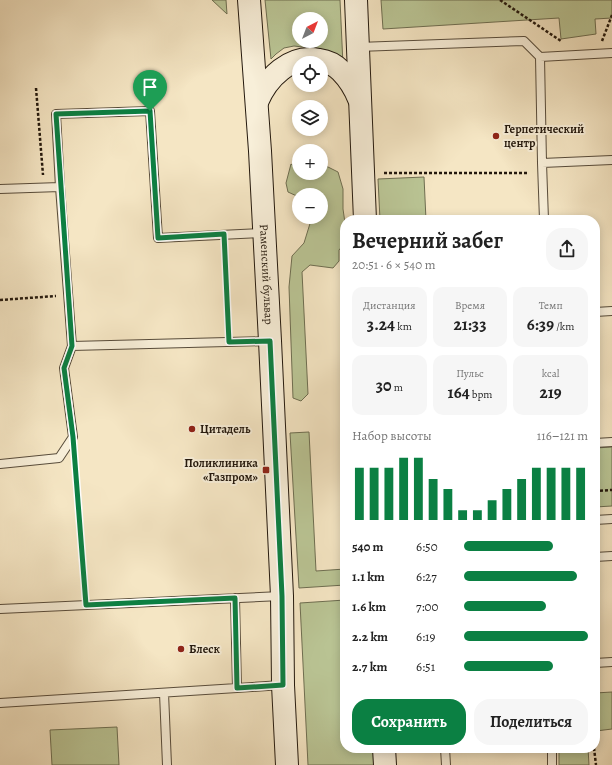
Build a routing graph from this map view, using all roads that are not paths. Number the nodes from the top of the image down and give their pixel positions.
1 (249, 0) edge
2 (356, 0) edge
3 (358, 46) junction
4 (612, 53) edge
5 (540, 58) junction
6 (360, 100) junction
7 (257, 102) junction
8 (612, 160) edge
9 (542, 163) junction
10 (60, 187) junction
11 (0, 189) edge
12 (365, 215) edge
13 (544, 215) edge
14 (265, 233) junction
15 (612, 311) edge
16 (600, 312) edge
17 (270, 341) junction
18 (72, 346) junction
19 (612, 442) edge
20 (600, 443) edge
21 (0, 464) edge
22 (612, 519) edge
23 (600, 520) edge
24 (612, 556) edge
25 (600, 557) edge
26 (282, 596) junction
27 (235, 598) junction
28 (0, 609) edge
29 (612, 662) edge
30 (600, 663) edge
31 (283, 685) junction
32 (237, 688) junction
33 (164, 693) junction
34 (0, 703) edge
35 (384, 753) edge
36 (445, 753) edge
37 (552, 753) edge
38 (167, 765) edge
39 (287, 765) edge
40 (385, 765) edge
41 (446, 765) edge
42 (552, 765) edge

1 - 7 street, Раменский бульвар
2 - 3 street
3 - 5 lane
3 - 6 street
4 - 5 lane
5 - 9 lane
6 - 7 street
6 - 12 street
7 - 14 street, Раменский бульвар
8 - 9 lane
9 - 13 lane
10 - 11 lane
10 - 14 lane
10 - 18 lane
14 - 17 street, Раменский бульвар
15 - 16 lane
17 - 18 lane
17 - 26 street, Раменский бульвар
18 - 21 lane
19 - 20 lane
22 - 23 lane
24 - 25 lane
26 - 27 lane
26 - 31 street, Раменский бульвар
27 - 28 lane
27 - 32 lane
29 - 30 lane
31 - 32 lane
31 - 39 street, Раменский бульвар
32 - 33 lane
33 - 34 lane
33 - 38 lane
35 - 40 street
36 - 41 lane
37 - 42 lane

